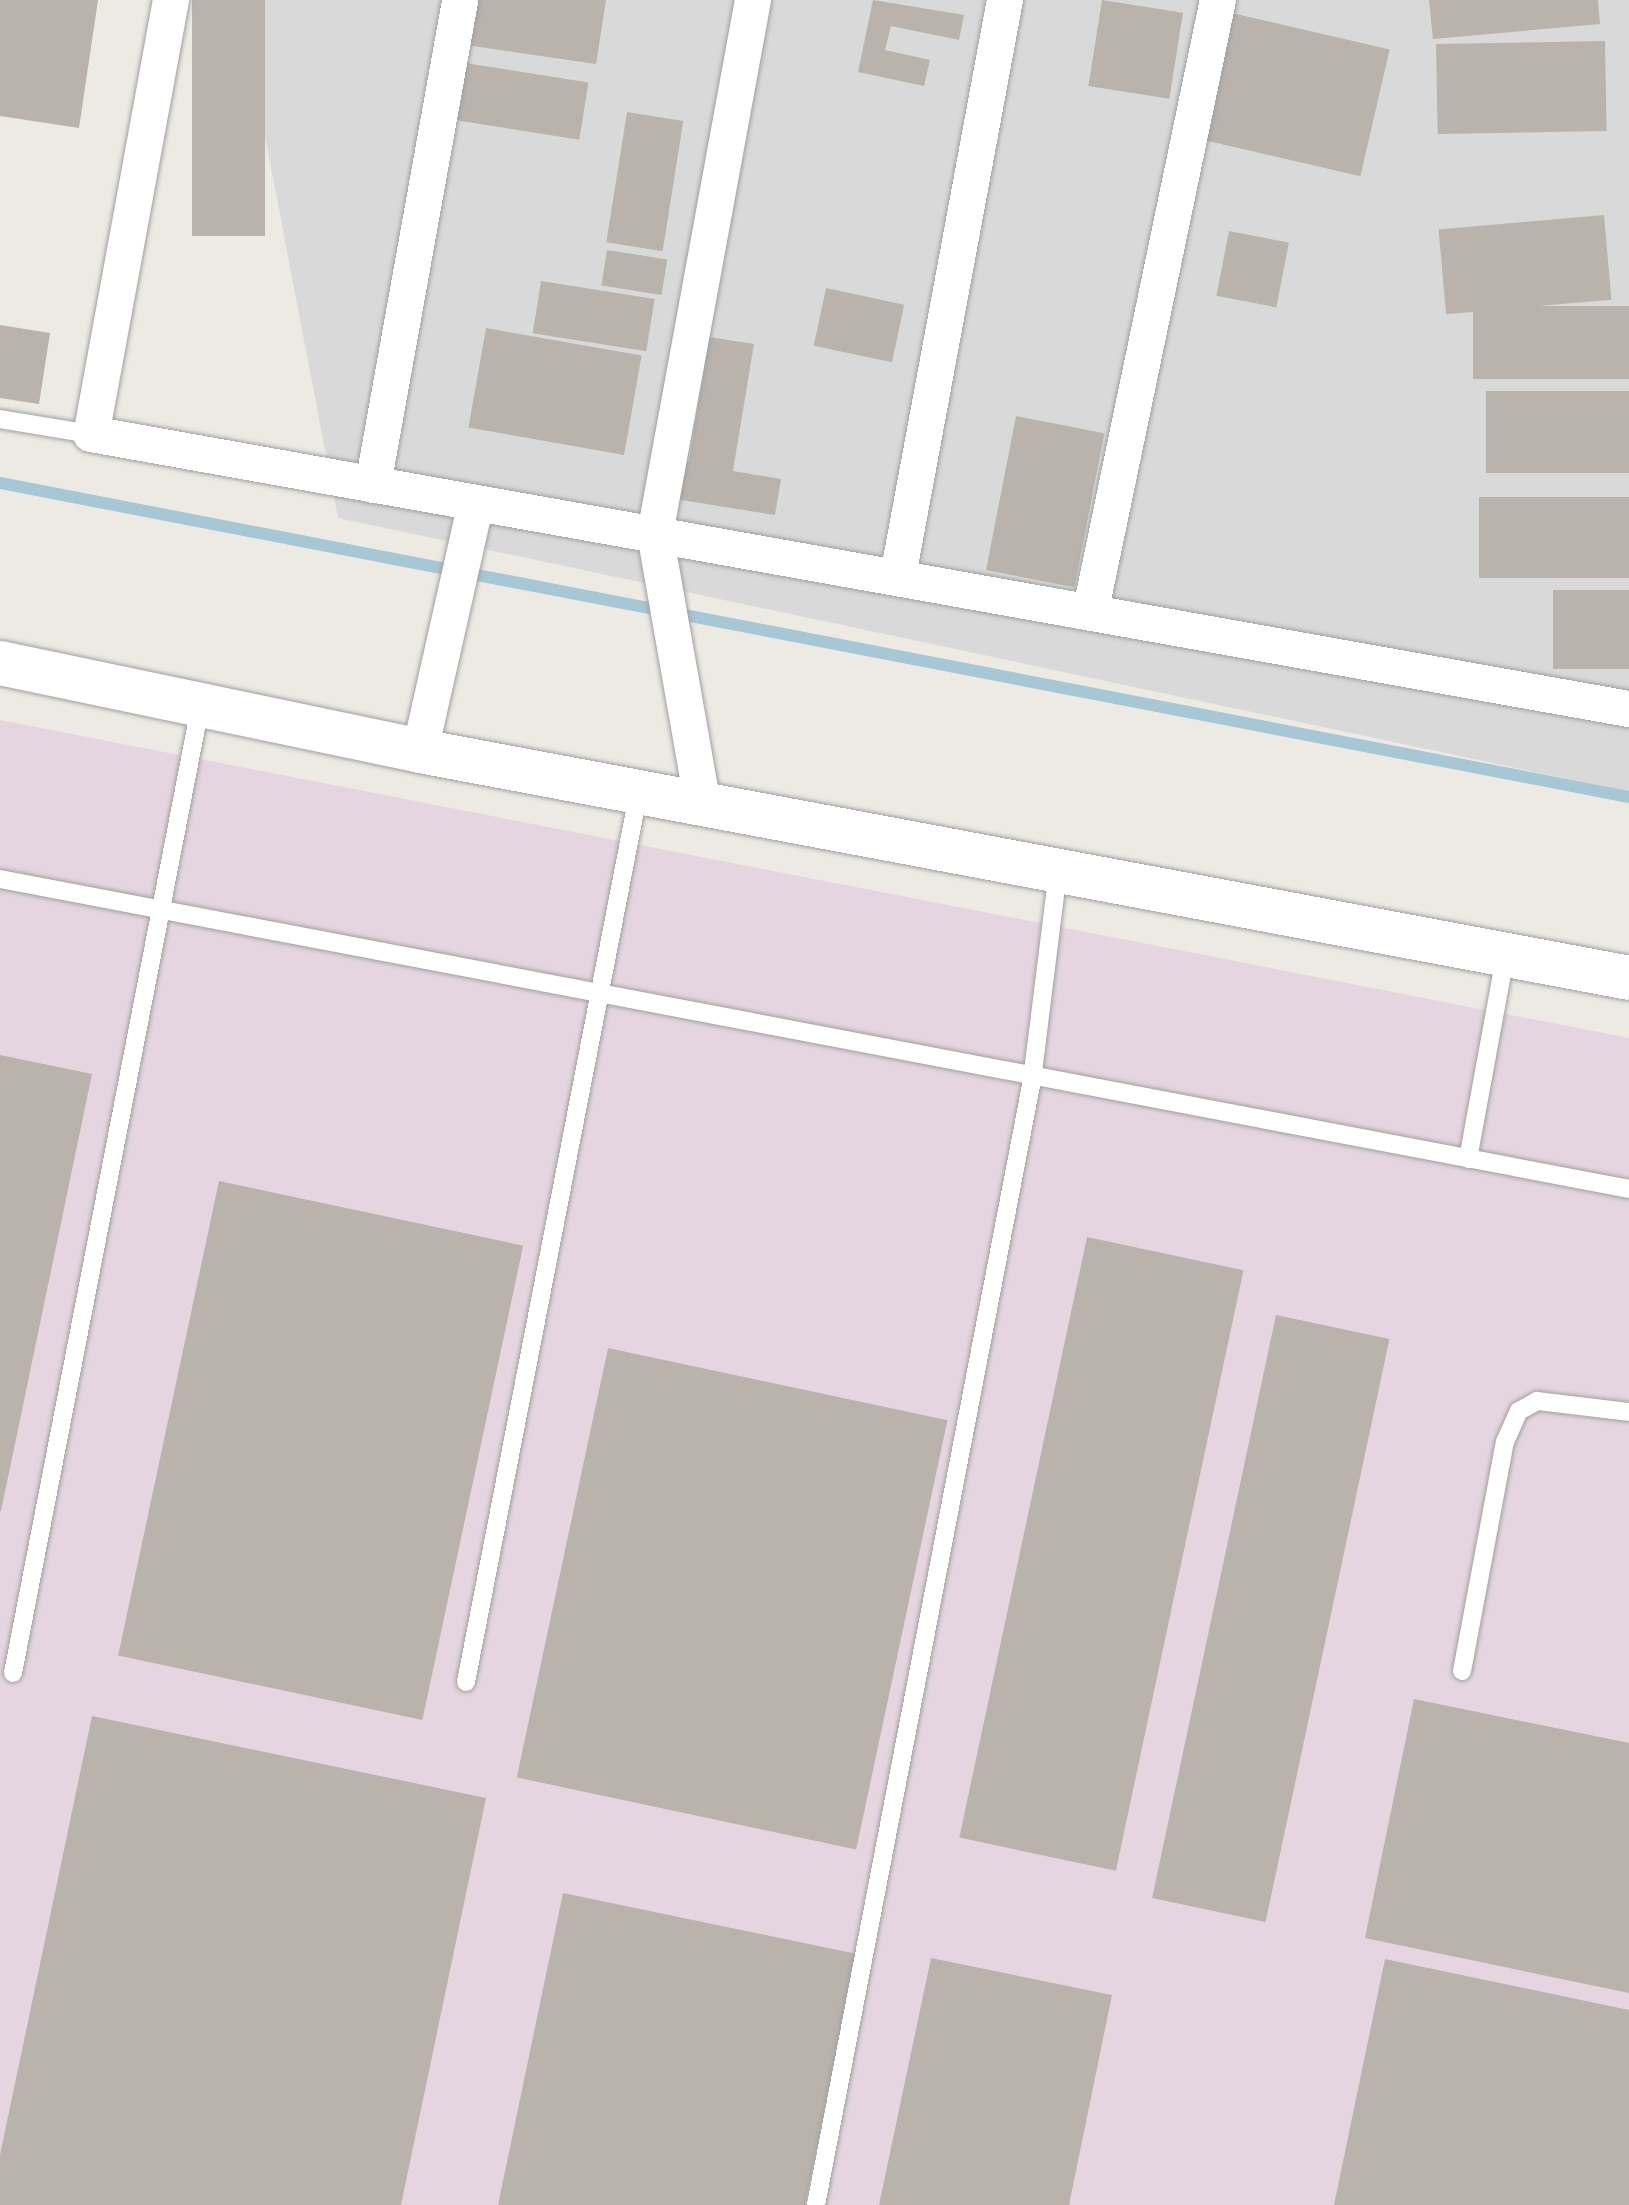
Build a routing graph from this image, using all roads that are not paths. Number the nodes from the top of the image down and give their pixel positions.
1 (171, 0) edge
2 (460, 0) edge
3 (753, 0) edge
4 (1005, 0) edge
5 (1218, 0) edge
6 (0, 419) edge
7 (91, 434) junction
8 (373, 485) junction
9 (476, 503) junction
10 (655, 534) junction
11 (898, 576) junction
12 (1091, 609) junction
13 (0, 663) edge
14 (201, 702) junction
15 (1629, 709) edge
16 (420, 751) junction
17 (639, 788) junction
18 (702, 800) junction
19 (1058, 870) junction
20 (0, 879) edge
21 (161, 912) junction
22 (1505, 957) junction
23 (1629, 978) edge
24 (599, 994) junction
25 (1032, 1080) junction
26 (1468, 1159) junction
27 (1629, 1189) edge
28 (1629, 1412) edge
29 (1462, 1671) dead end
30 (13, 1673) dead end
31 (466, 1682) dead end
32 (816, 2205) edge

1 - 7 street
2 - 8 street
3 - 10 street
4 - 11 street
5 - 12 street
6 - 7 lane
7 - 8 street
8 - 9 street
9 - 10 street
9 - 16 street
10 - 11 street
10 - 18 street
11 - 12 street
12 - 15 street
13 - 14 street
14 - 16 street
14 - 21 lane
16 - 17 street
17 - 18 street
17 - 24 lane
18 - 19 street
19 - 22 street
19 - 25 lane
20 - 21 lane
21 - 24 lane
21 - 30 lane
22 - 23 street
22 - 26 lane
24 - 25 lane
24 - 31 lane
25 - 26 lane
25 - 32 lane
26 - 27 lane
28 - 29 lane

